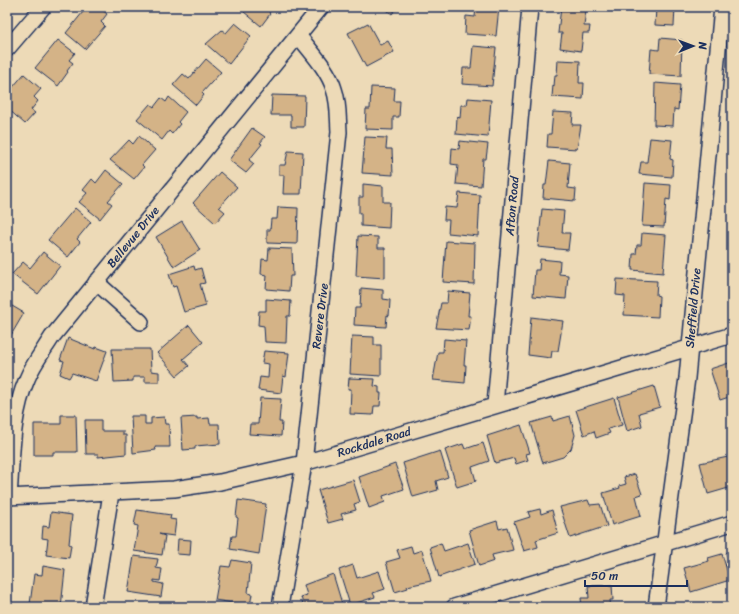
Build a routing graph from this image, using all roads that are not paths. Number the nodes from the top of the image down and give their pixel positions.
1 (43, 7) edge
2 (321, 7) edge
3 (530, 7) edge
4 (722, 7) edge
5 (298, 35) junction
6 (7, 49) edge
7 (96, 282) junction
8 (141, 322) dead end
9 (732, 335) edge
10 (690, 348) junction
11 (495, 405) junction
12 (304, 463) junction
13 (111, 493) junction
14 (8, 497) edge
15 (732, 523) edge
16 (664, 544) junction
17 (93, 607) edge
18 (280, 607) edge
19 (456, 607) edge
20 (656, 607) edge

1 - 6 street
2 - 5 street, Bellevue Drive
3 - 11 street, Afton Road
4 - 10 street, Sheffield Drive
5 - 7 street, Bellevue Drive
5 - 12 street, Revere Drive
7 - 8 street
7 - 14 street, Bellevue Drive
9 - 10 street, Rockdale Road
10 - 11 street, Rockdale Road
10 - 16 street, Sheffield Drive
11 - 12 street, Rockdale Road
12 - 13 street, Rockdale Road
12 - 18 street, Revere Drive
13 - 14 street, Rockdale Road
13 - 17 street
15 - 16 street
16 - 19 street
16 - 20 street, Sheffield Drive

